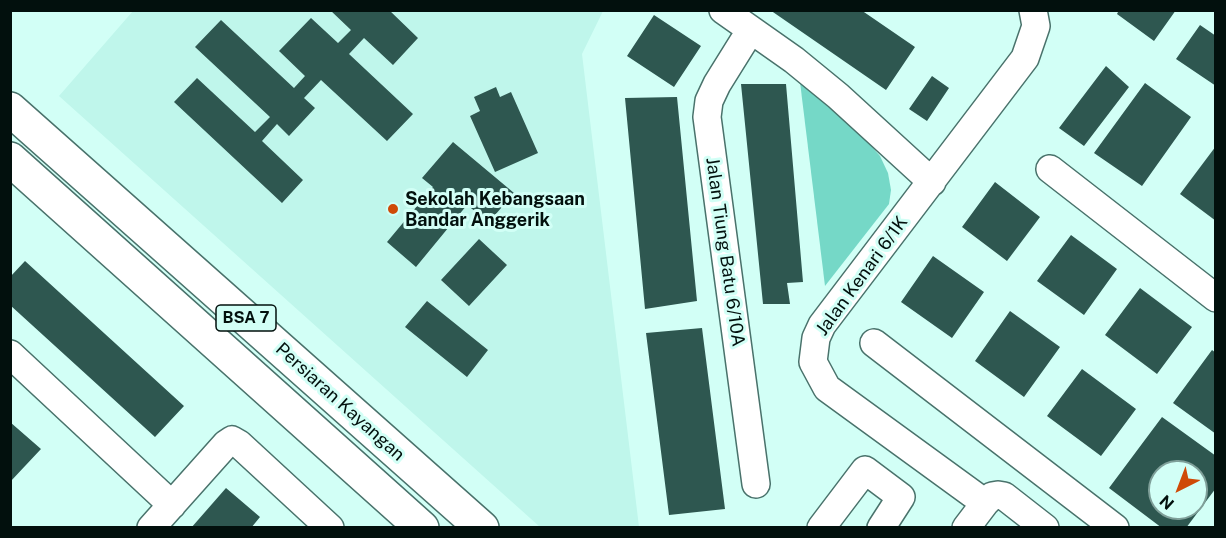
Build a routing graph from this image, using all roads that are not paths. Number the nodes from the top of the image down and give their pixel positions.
1 (723, 10) edge
2 (1033, 10) edge
3 (750, 30) junction
4 (10, 109) edge
5 (10, 159) edge
6 (1050, 169) dead end
7 (932, 182) junction
8 (1215, 298) edge
9 (874, 343) dead end
10 (10, 354) edge
11 (756, 484) dead end
12 (986, 503) junction
13 (172, 505) junction
14 (312, 522) edge
15 (151, 528) edge
16 (422, 528) edge
17 (482, 528) edge
18 (821, 528) edge
19 (881, 528) edge
20 (966, 528) edge
21 (1045, 528) edge
22 (1115, 528) edge

1 - 3 street
2 - 7 street, Jalan Kenari 6/1K
3 - 7 street
3 - 11 street, Jalan Tiung Batu 6/10A
4 - 17 main road, Persiaran Kayangan / BSA 7
5 - 16 main road, BSA 7
6 - 8 street
7 - 12 street, Jalan Kenari 6/1K
9 - 22 street
10 - 13 street
12 - 20 street
12 - 21 street
13 - 14 street
13 - 15 street
18 - 19 street

